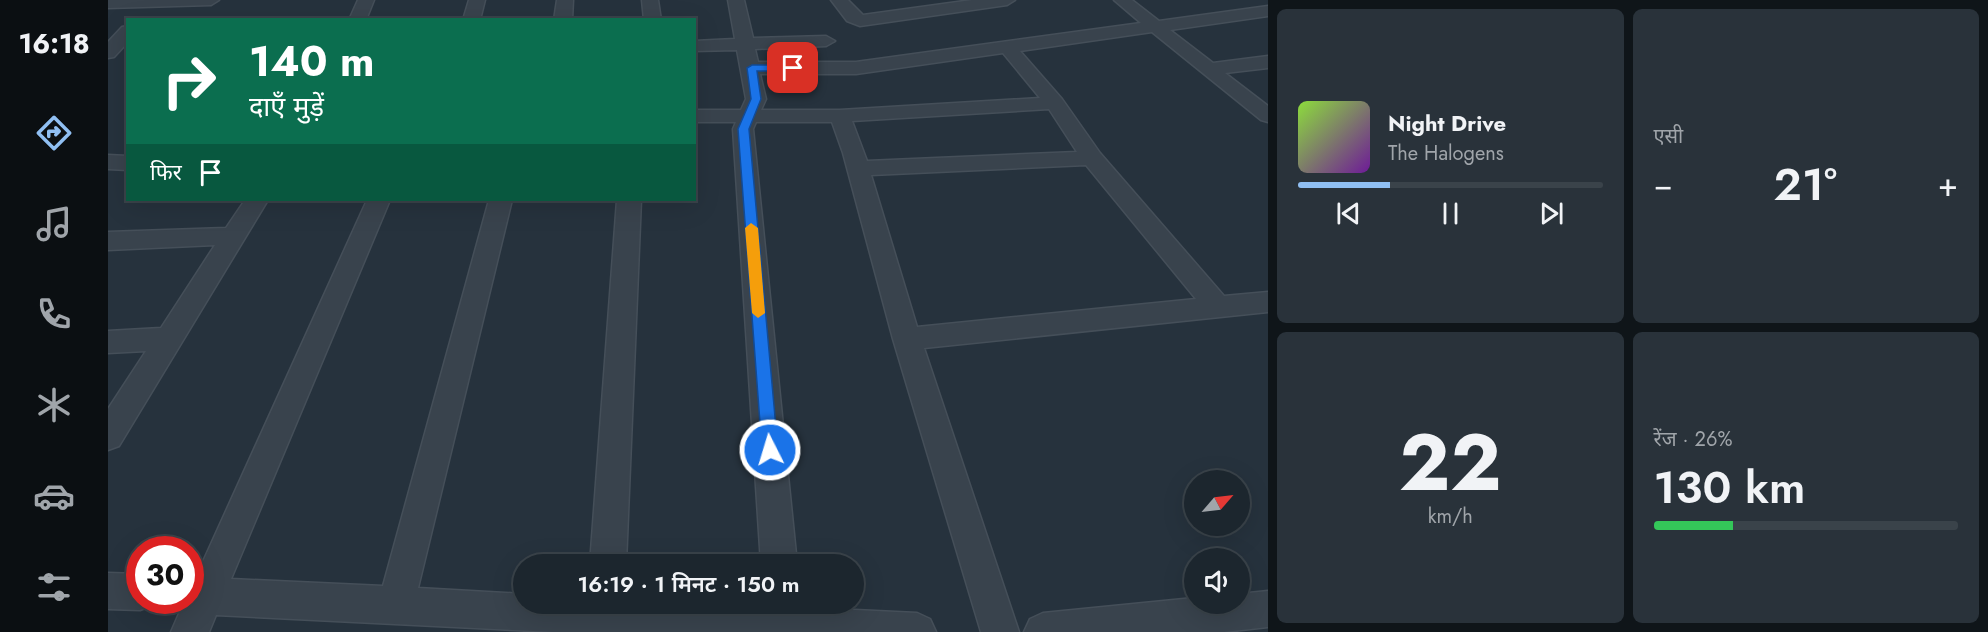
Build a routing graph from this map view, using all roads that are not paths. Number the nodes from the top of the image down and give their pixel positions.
1 (211, 0) edge
2 (366, 0) edge
3 (477, 0) edge
4 (565, 0) edge
5 (650, 0) edge
6 (736, 0) edge
7 (839, 0) edge
8 (1007, 0) edge
9 (1122, 0) edge
10 (154, 1) edge
11 (108, 3) edge
12 (932, 5) edge
13 (1268, 11) edge
14 (140, 18) edge
15 (358, 18) edge
16 (472, 18) edge
17 (563, 18) edge
18 (653, 18) edge
19 (1160, 28) junction
20 (126, 34) edge
21 (826, 41) dead end
22 (696, 46) edge
23 (1009, 48) junction
24 (115, 51) edge
25 (749, 57) junction
26 (1268, 62) edge
27 (1210, 69) junction
28 (1055, 103) junction
29 (696, 116) edge
30 (750, 116) junction
31 (840, 116) junction
32 (1268, 116) edge
33 (1092, 158) junction
34 (108, 162) edge
35 (126, 163) edge
36 (859, 168) junction
37 (255, 201) edge
38 (378, 201) edge
39 (501, 201) edge
40 (629, 201) edge
41 (233, 237) junction
42 (108, 241) edge
43 (1268, 302) edge
44 (1217, 306) junction
45 (168, 339) junction
46 (907, 339) junction
47 (108, 342) edge
48 (109, 433) edge
49 (609, 554) edge
50 (778, 554) edge
51 (204, 582) edge
52 (108, 591) edge
53 (126, 592) edge
54 (204, 595) edge
55 (396, 605) junction
56 (513, 608) edge
57 (1268, 609) edge
58 (194, 614) edge
59 (783, 614) edge
60 (190, 632) edge
61 (917, 632) edge
62 (1000, 632) edge
63 (1043, 632) edge

1 - 10 street
2 - 15 street
3 - 16 street
4 - 17 street
5 - 18 street
6 - 25 street
7 - 12 street
8 - 12 street
9 - 19 street
10 - 11 street
10 - 14 street
13 - 19 street
19 - 23 street
19 - 27 street
20 - 24 street
21 - 25 street
22 - 25 street
23 - 25 street
23 - 28 street
25 - 30 street
26 - 27 street
27 - 32 street
28 - 31 street
28 - 33 street
29 - 30 street
30 - 31 street
30 - 50 street
31 - 36 street
33 - 36 street
33 - 44 street
34 - 35 street
36 - 46 street
37 - 41 street
38 - 51 street
39 - 55 street
40 - 49 street
41 - 42 street
41 - 45 street
43 - 44 street
44 - 46 street
45 - 47 street
45 - 48 street
46 - 62 street
52 - 53 street
54 - 55 street
55 - 56 street
57 - 63 street
58 - 60 street
59 - 61 street

